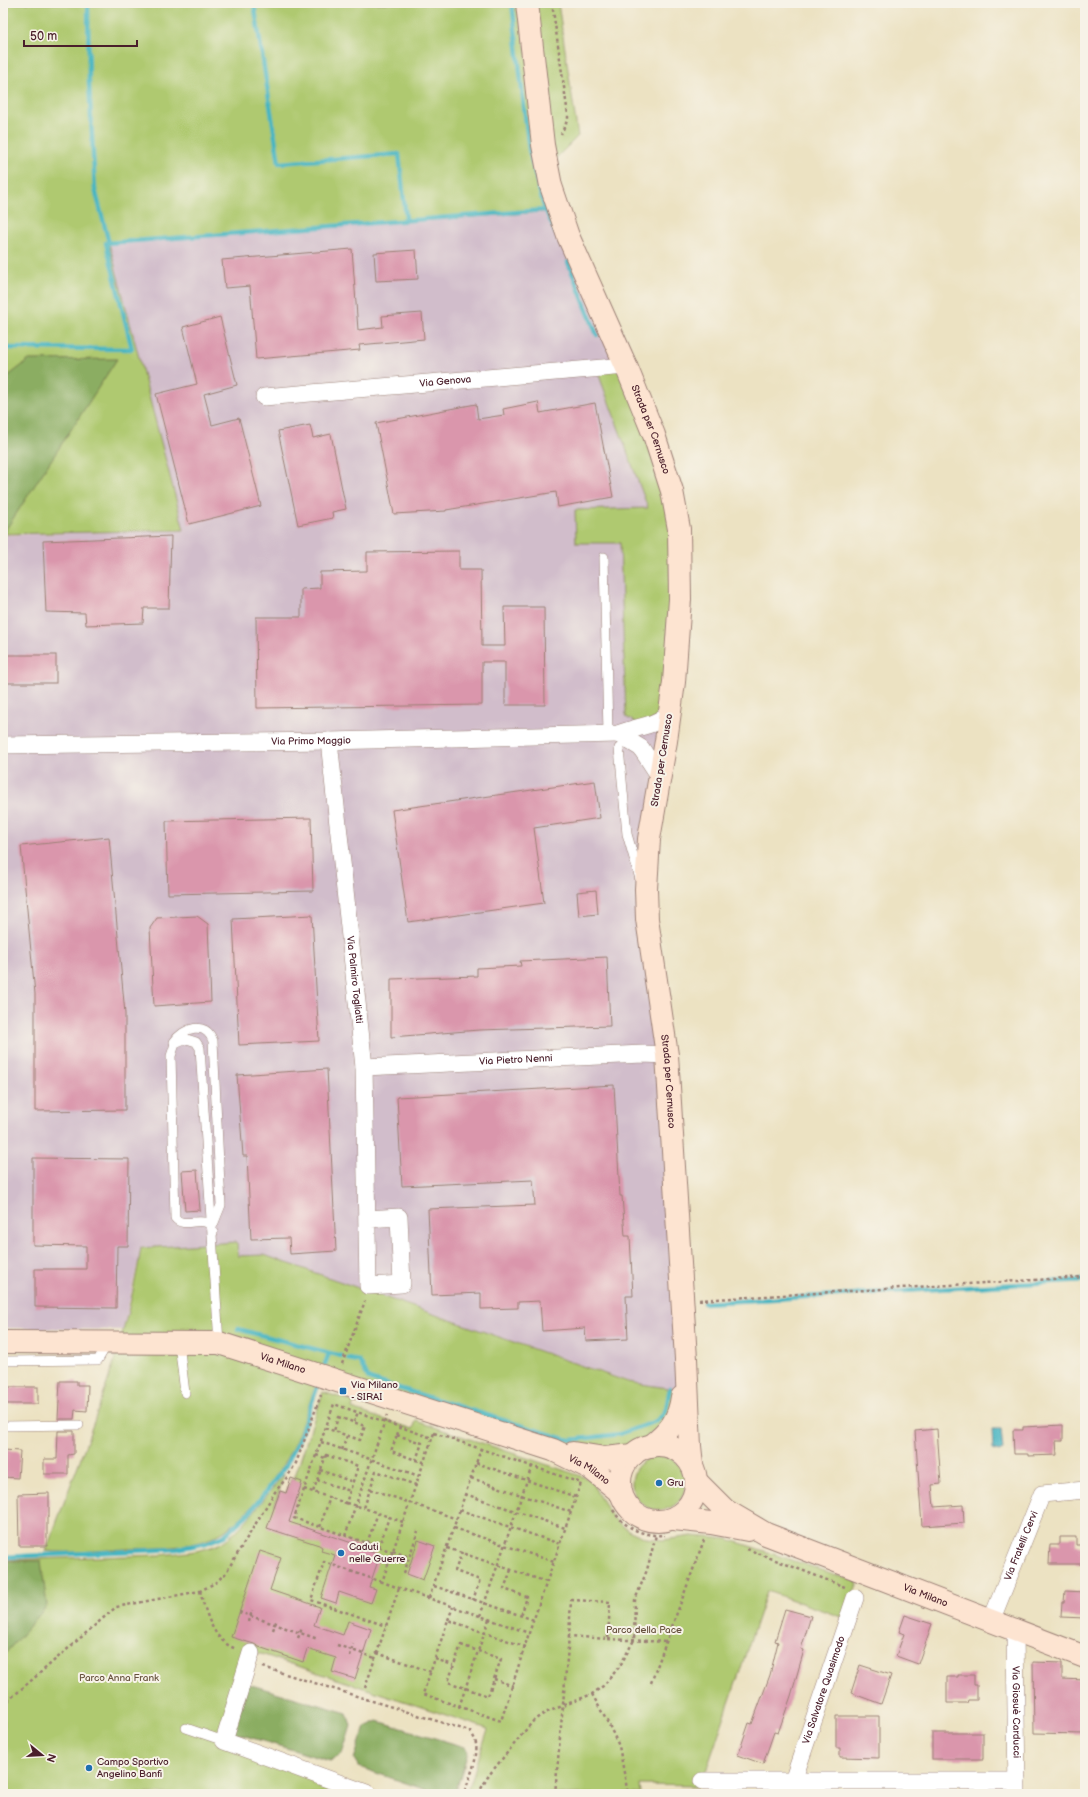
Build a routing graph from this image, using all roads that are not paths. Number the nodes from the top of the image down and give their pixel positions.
1 (527, 3) edge
2 (626, 366) junction
3 (264, 397) dead end
4 (604, 557) dead end
5 (670, 711) junction
6 (639, 727) junction
7 (615, 739) junction
8 (329, 741) junction
9 (666, 741) junction
10 (3, 745) edge
11 (641, 748) junction
12 (660, 777) junction
13 (646, 904) junction
14 (667, 1055) junction
15 (170, 1056) junction
16 (364, 1067) junction
17 (367, 1218) junction
18 (213, 1231) junction
19 (108, 1341) junction
20 (178, 1341) junction
21 (3, 1342) edge
22 (219, 1343) junction
23 (3, 1361) edge
24 (686, 1372) junction
25 (185, 1392) dead end
26 (79, 1425) dead end
27 (3, 1426) edge
28 (553, 1450) junction
29 (642, 1450) junction
30 (695, 1474) junction
31 (1085, 1490) edge
32 (617, 1500) junction
33 (673, 1527) junction
34 (766, 1534) junction
35 (853, 1594) road end
36 (991, 1621) junction
37 (1015, 1630) junction
38 (251, 1654) road end
39 (1085, 1657) edge
40 (186, 1728) dead end
41 (224, 1741) junction
42 (702, 1781) dead end
43 (793, 1781) junction
44 (1017, 1787) edge
45 (369, 1794) edge

1 - 2 street, Strada per Cernusco
2 - 3 street, Via Genova
2 - 5 street, Strada per Cernusco
4 - 7 lane
5 - 6 street, Via Primo Maggio
5 - 9 street, Strada per Cernusco
6 - 7 street, Via Primo Maggio
6 - 9 street
7 - 8 street, Via Primo Maggio
7 - 11 street
7 - 13 lane
8 - 10 street, Via Primo Maggio
8 - 16 street, Via Palmiro Togliatti
9 - 11 street
9 - 12 street, Strada per Cernusco
11 - 12 street
12 - 13 street, Strada per Cernusco
13 - 14 street, Strada per Cernusco
14 - 16 street, Via Pietro Nenni
14 - 24 street, Strada per Cernusco
15 - 18 lane
15 - 18 lane
15 - 18 lane
16 - 17 street, Via Palmiro Togliatti
17 - 17 street, Via Palmiro Togliatti
18 - 22 lane
19 - 20 street, Via Milano
19 - 21 street, Via Milano
19 - 23 lane
20 - 22 street, Via Milano
20 - 25 lane
22 - 28 street, Via Milano
24 - 29 street, Strada per Cernusco
24 - 30 street, Strada per Cernusco
26 - 27 lane
28 - 29 street, Via Milano
28 - 32 street, Via Milano
29 - 30 street, Via Milano
29 - 32 street, Via Milano
30 - 33 street
30 - 34 street, Via Milano
31 - 36 street, Via Fratelli Cervi
32 - 33 street, Via Milano
33 - 34 street, Via Milano
34 - 36 street, Via Milano
35 - 43 street, Via Salvatore Quasimodo
36 - 37 street, Via Milano
37 - 39 street, Via Milano
37 - 44 street, Via Giosuè Carducci
38 - 41 street
40 - 41 lane
41 - 45 street
42 - 43 street
43 - 44 street

